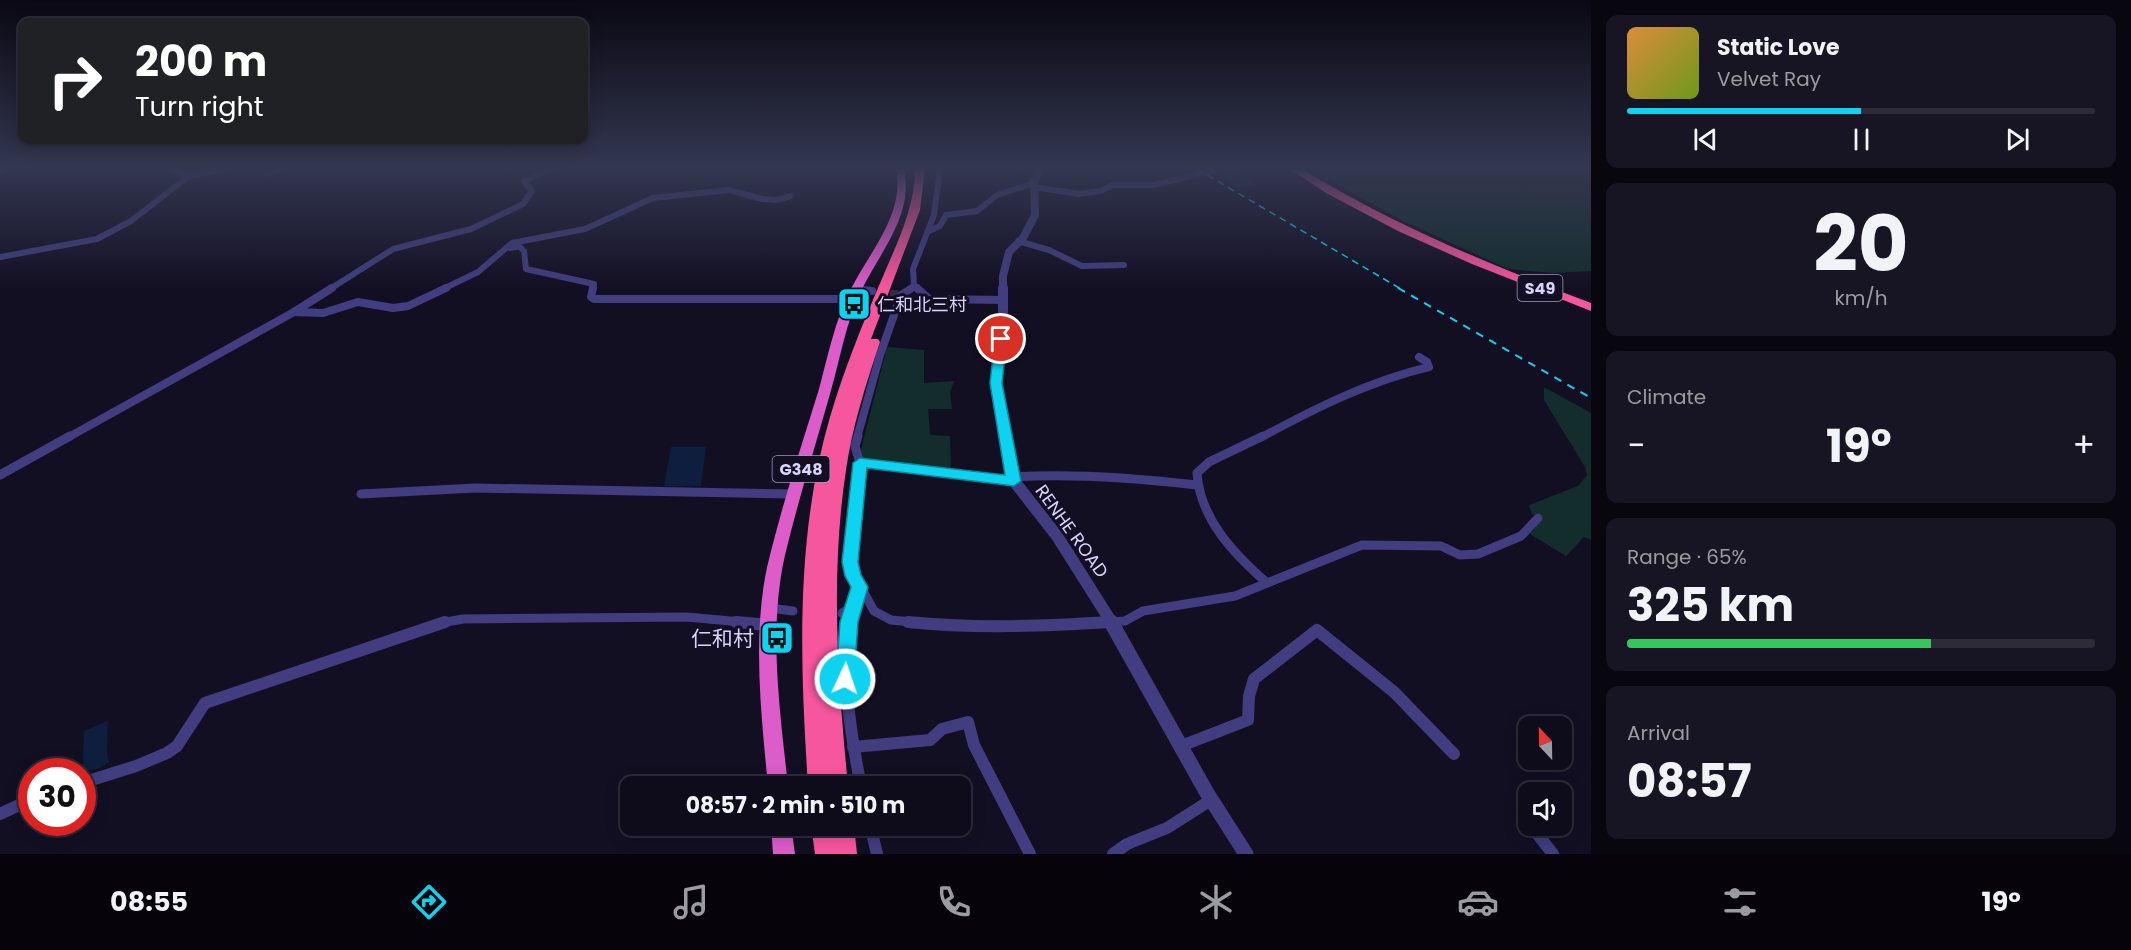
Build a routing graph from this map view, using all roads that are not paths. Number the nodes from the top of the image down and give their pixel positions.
1 (145, 209) edge
2 (513, 209) edge
3 (632, 209) edge
4 (899, 209) edge
5 (915, 209) edge
6 (923, 209) edge
7 (935, 209) edge
8 (980, 209) edge
9 (1036, 209) edge
10 (1363, 209) edge
11 (1374, 209) edge
12 (928, 231) junction
13 (1018, 241) junction
14 (496, 255) junction
15 (0, 258) edge
16 (1124, 265) dead end
17 (1492, 267) junction
18 (914, 285) junction
19 (872, 291) tunnel mouth
20 (853, 294) junction
21 (1004, 300) junction
22 (1591, 302) edge
23 (1591, 308) edge
24 (294, 312) junction
25 (1419, 357) dead end
26 (860, 463) junction
27 (0, 475) edge
28 (1013, 479) junction
29 (1197, 485) junction
30 (361, 494) dead end
31 (794, 494) junction
32 (1538, 518) dead end
33 (1267, 584) junction
34 (860, 587) junction
35 (770, 608) junction
36 (793, 611) dead end
37 (1112, 622) junction
38 (768, 625) junction
39 (1181, 746) junction
40 (853, 747) junction
41 (1454, 754) dead end
42 (777, 776) edge
43 (818, 776) edge
44 (836, 776) edge
45 (859, 776) edge
46 (96, 779) edge
47 (1211, 800) junction
48 (18, 806) edge
49 (0, 814) edge
50 (783, 836) edge
51 (824, 836) edge
52 (843, 836) edge
53 (872, 836) edge
54 (1539, 836) edge
55 (784, 854) edge
56 (826, 854) edge
57 (845, 854) edge
58 (876, 854) edge
59 (1030, 854) edge
60 (1113, 854) edge
61 (1246, 854) edge
62 (1553, 854) edge

1 - 15 street
2 - 24 street
3 - 14 street
4 - 20 highway, G348
5 - 43 highway
6 - 44 highway
7 - 12 street
8 - 12 street
9 - 13 street, RENHE ROAD
10 - 17 highway, S49
11 - 17 highway, S49
12 - 18 street
13 - 16 street
13 - 21 street, RENHE ROAD
14 - 20 street
14 - 24 street
17 - 22 highway, S49
17 - 23 highway, S49
18 - 21 street
18 - 26 street
19 - 20 street
20 - 31 highway, G348
21 - 28 street, RENHE ROAD
24 - 27 street
25 - 29 street
26 - 28 street
26 - 34 street
28 - 29 street
28 - 37 street, RENHE ROAD
29 - 33 street
30 - 31 street
31 - 35 highway, G348
32 - 33 street
33 - 37 street
34 - 37 street
34 - 40 street
35 - 36 street
35 - 38 highway, G348
37 - 39 street, RENHE ROAD
38 - 42 highway, G348
38 - 46 street
39 - 41 street
39 - 47 street, RENHE ROAD
40 - 45 street
40 - 59 street
47 - 60 street
47 - 61 street, RENHE ROAD
48 - 49 street
50 - 55 highway
51 - 56 highway
52 - 57 highway
53 - 58 street
54 - 62 street

